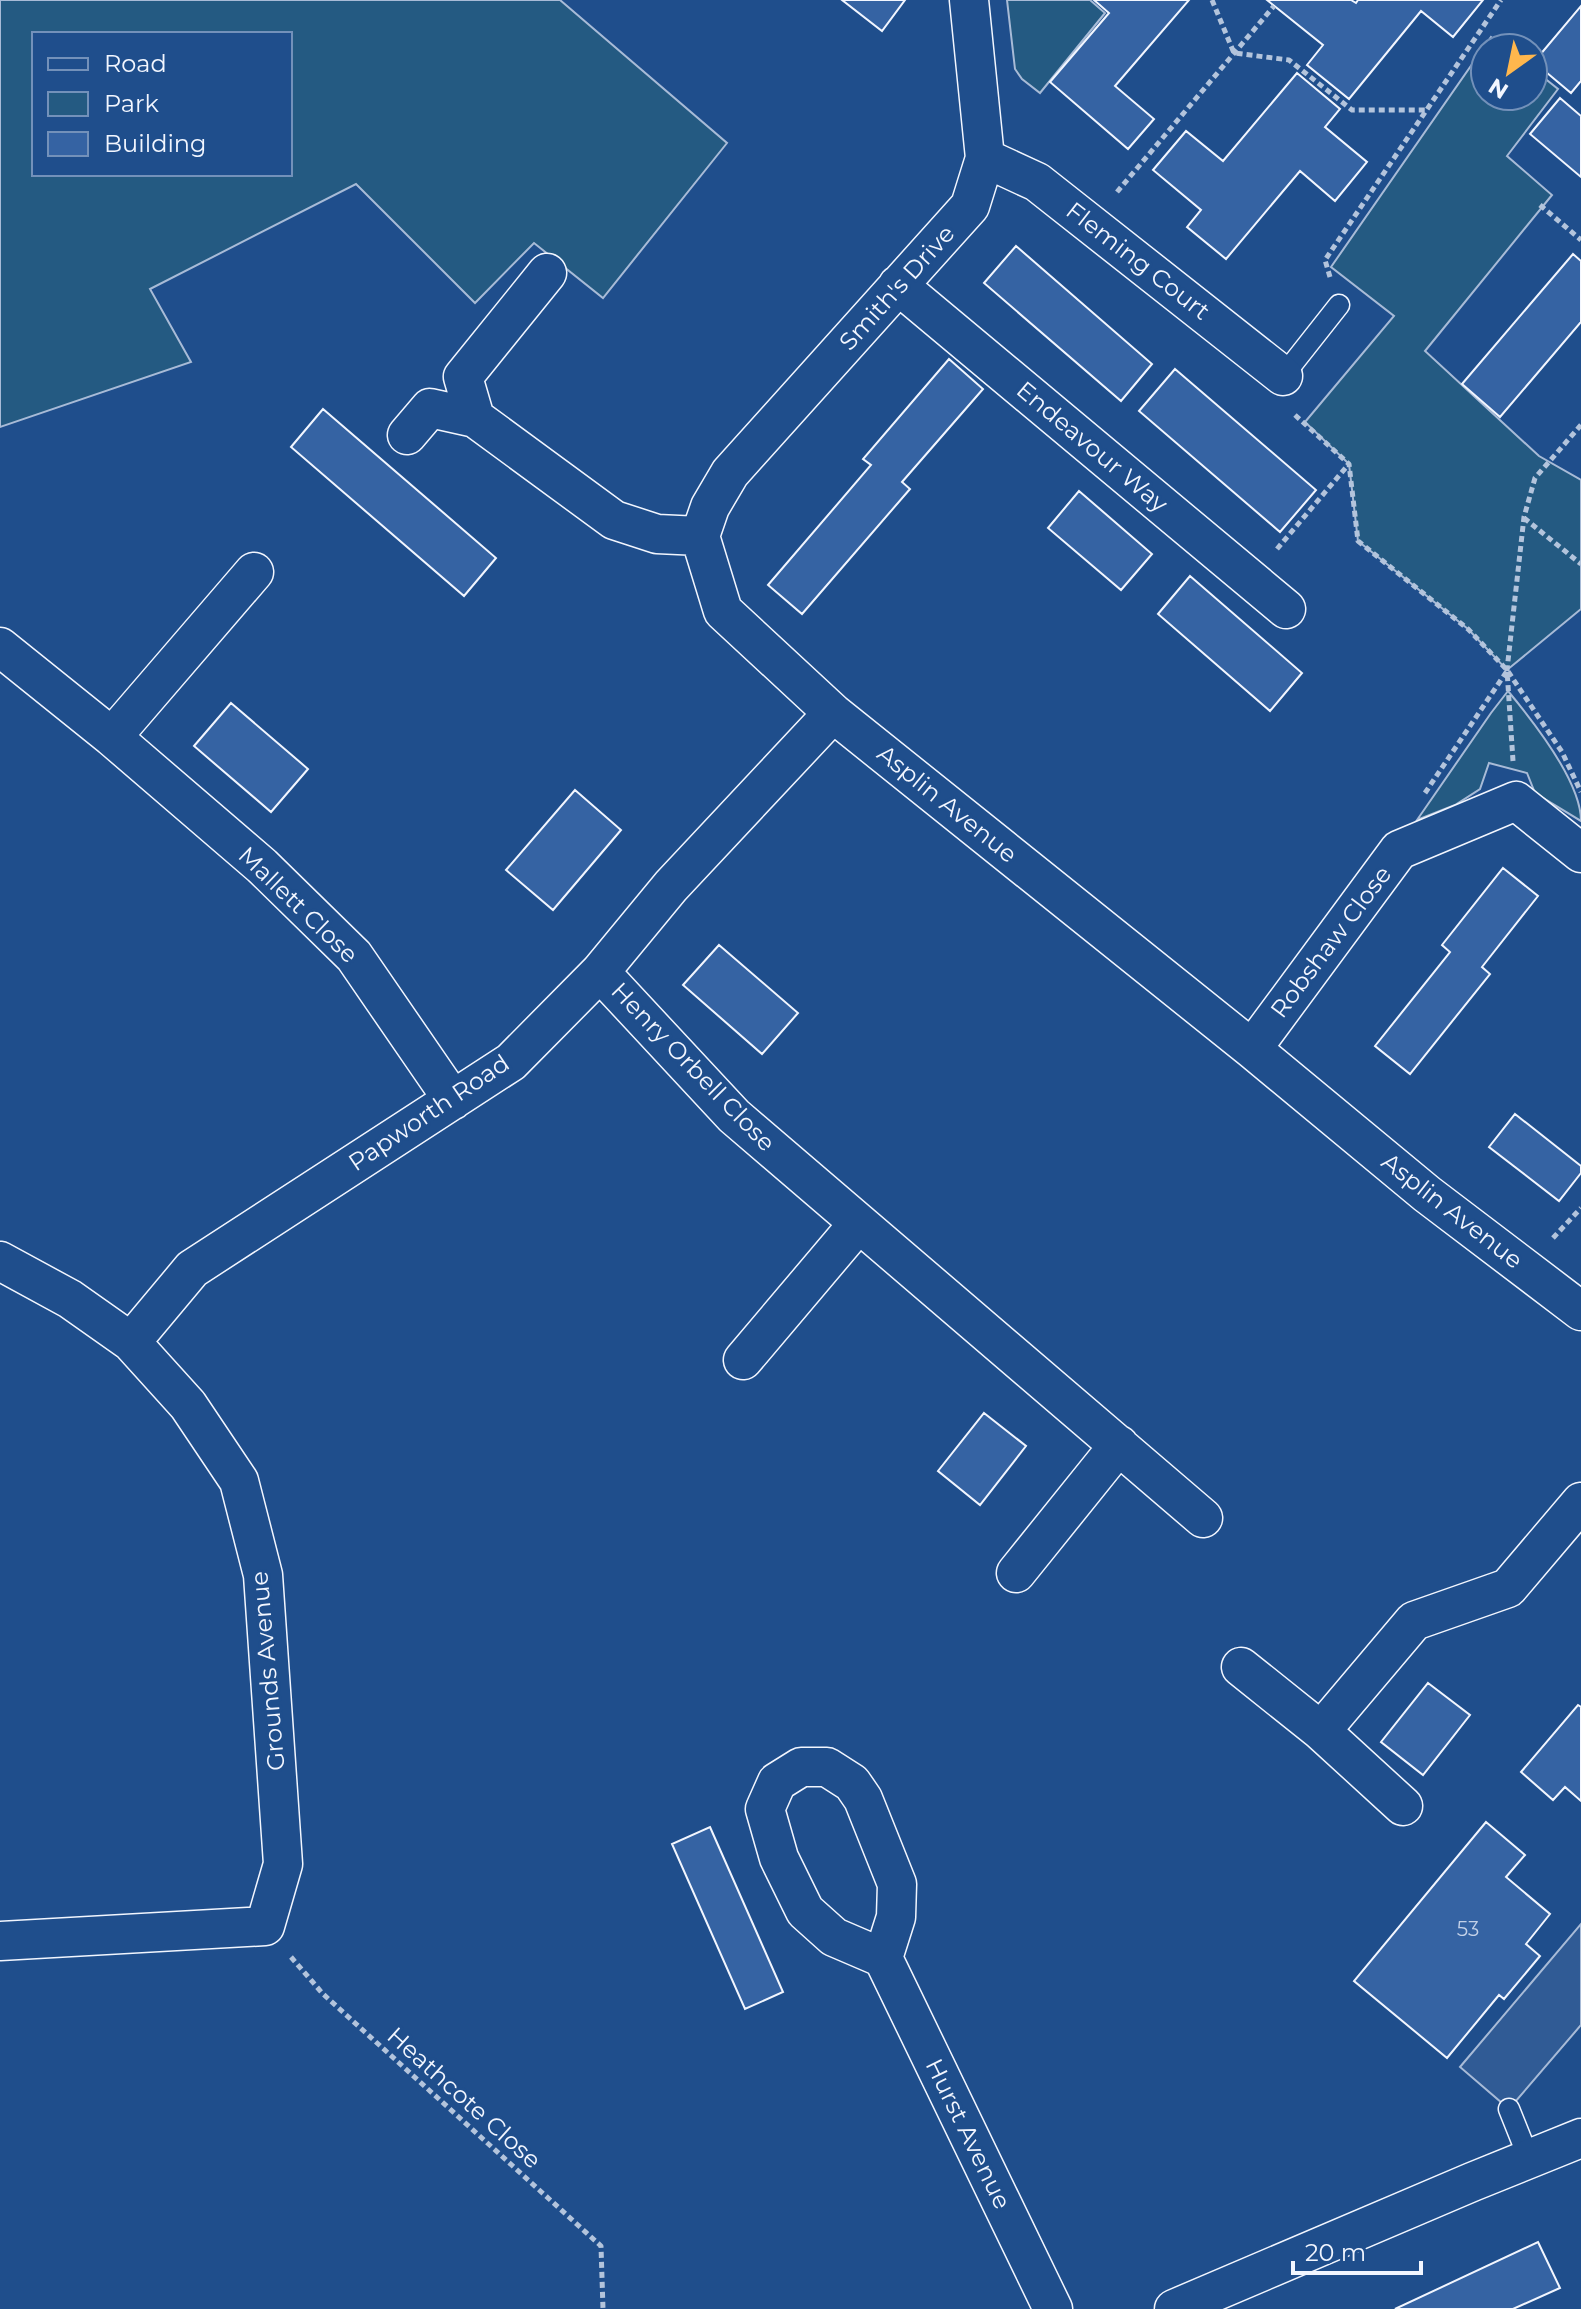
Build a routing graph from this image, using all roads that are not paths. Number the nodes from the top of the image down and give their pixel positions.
1 (969, 0) edge
2 (985, 158) junction
3 (547, 273) dead end
4 (898, 285) junction
5 (1339, 305) road end
6 (1283, 376) joint
7 (475, 418) junction
8 (407, 435) dead end
9 (700, 536) junction
10 (254, 572) dead end
11 (1286, 609) dead end
12 (0, 647) edge
13 (833, 713) junction
14 (112, 737) junction
15 (1581, 853) edge
16 (600, 972) junction
17 (1252, 1049) junction
18 (453, 1100) junction
19 (858, 1224) junction
20 (0, 1261) edge
21 (1581, 1311) edge
22 (131, 1342) junction
23 (743, 1360) dead end
24 (1119, 1445) junction
25 (1581, 1502) edge
26 (1203, 1518) dead end
27 (1016, 1573) dead end
28 (1241, 1667) dead end
29 (1321, 1731) junction
30 (1403, 1806) dead end
31 (0, 1941) edge
32 (883, 1958) junction
33 (1509, 2109) dead end
34 (1581, 2138) edge
35 (1529, 2159) junction
36 (1053, 2309) edge
37 (1174, 2309) edge

1 - 2 street, Smith's Drive
2 - 4 street, Smith's Drive
2 - 6 street, Fleming Court
3 - 7 street
4 - 9 street, Smith's Drive
4 - 11 street, Endeavour Way
5 - 6 lane
7 - 8 street
7 - 9 street
9 - 13 street, Asplin Avenue
10 - 14 street
12 - 14 street, Mallett Close
13 - 16 street, Papworth Road
13 - 17 street, Asplin Avenue
14 - 18 street, Mallett Close
15 - 17 street, Robshaw Close
16 - 18 street, Papworth Road
16 - 19 street, Henry Orbell Close
17 - 21 street, Asplin Avenue
18 - 22 street, Papworth Road
19 - 23 street
19 - 24 street, Henry Orbell Close
20 - 22 street, Grounds Avenue
22 - 31 street, Grounds Avenue
24 - 26 street, Henry Orbell Close
24 - 27 street
25 - 29 street
28 - 29 street
29 - 30 street
32 - 32 street
32 - 36 street, Hurst Avenue
33 - 35 lane
34 - 35 street
35 - 37 street

